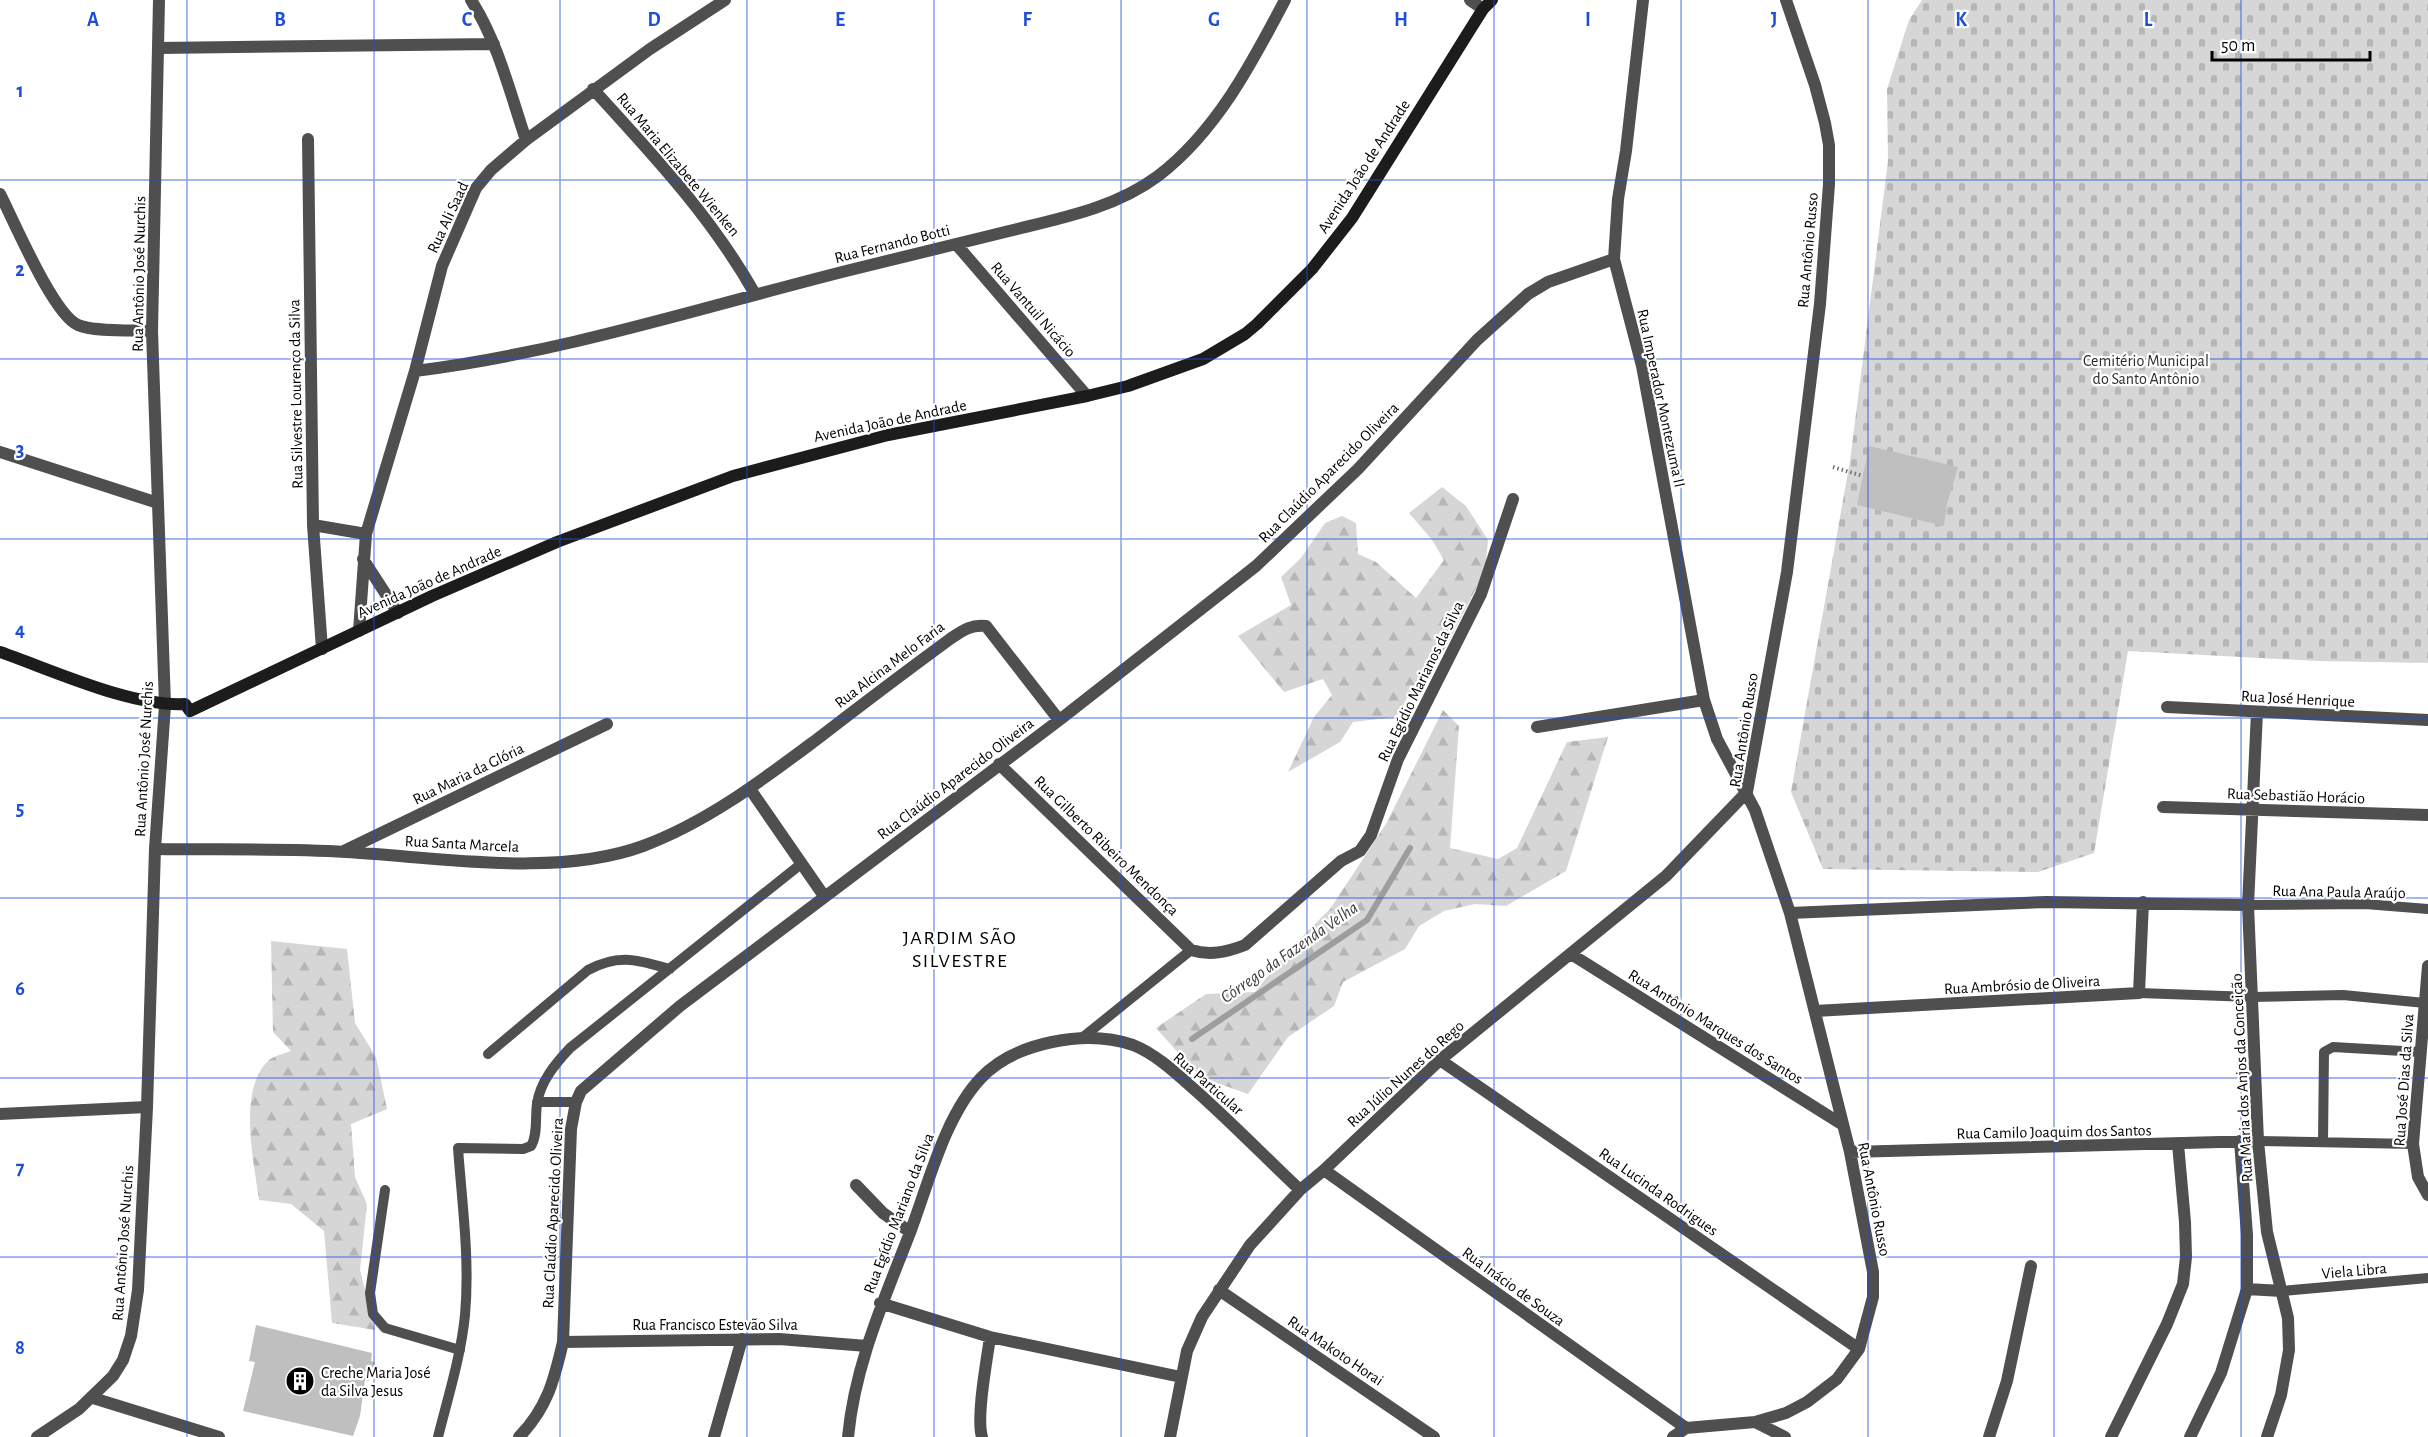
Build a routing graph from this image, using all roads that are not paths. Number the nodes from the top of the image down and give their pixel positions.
1 (159, 0) edge
2 (471, 0) edge
3 (724, 0) edge
4 (1285, 0) edge
5 (1470, 0) edge
6 (1643, 0) edge
7 (1786, 0) edge
8 (1488, 4) edge
9 (494, 44) junction
10 (158, 48) junction
11 (593, 89) junction
12 (308, 140) dead end
13 (526, 140) junction
14 (0, 194) edge
15 (956, 244) junction
16 (1614, 259) junction
17 (755, 294) junction
18 (152, 331) junction
19 (415, 371) junction
20 (1087, 396) junction
21 (0, 452) edge
22 (1512, 499) dead end
23 (158, 503) junction
24 (313, 525) junction
25 (366, 534) junction
26 (363, 559) junction
27 (398, 613) junction
28 (359, 631) junction
29 (322, 649) junction
30 (0, 652) edge
31 (1704, 700) junction
32 (165, 705) junction
33 (2167, 707) dead end
34 (2257, 712) junction
35 (1059, 720) junction
36 (2428, 720) edge
37 (608, 724) dead end
38 (1537, 727) dead end
39 (999, 764) junction
40 (750, 789) junction
41 (1747, 792) junction
42 (2163, 807) dead end
43 (2252, 811) junction
44 (2428, 815) edge
45 (155, 849) junction
46 (343, 852) junction
47 (801, 864) junction
48 (824, 897) junction
49 (2143, 902) junction
50 (2248, 905) junction
51 (2428, 909) edge
52 (1790, 913) junction
53 (1191, 950) junction
54 (1571, 954) junction
55 (2428, 966) edge
56 (670, 969) junction
57 (2139, 993) junction
58 (2252, 997) junction
59 (2425, 1003) junction
60 (1815, 1011) junction
61 (1082, 1038) junction
62 (1042, 1045) joint
63 (2420, 1052) junction
64 (488, 1054) dead end
65 (1440, 1060) junction
66 (537, 1102) junction
67 (576, 1102) junction
68 (147, 1107) junction
69 (0, 1114) edge
70 (1843, 1125) junction
71 (2240, 1141) junction
72 (2258, 1141) junction
73 (2323, 1142) junction
74 (2178, 1144) junction
75 (2413, 1144) junction
76 (1850, 1152) junction
77 (1324, 1170) junction
78 (856, 1185) dead end
79 (385, 1190) dead end
80 (1300, 1190) junction
81 (2428, 1195) edge
82 (910, 1232) junction
83 (2031, 1266) dead end
84 (2428, 1278) edge
85 (2247, 1289) junction
86 (1219, 1290) junction
87 (2282, 1292) junction
88 (880, 1304) junction
89 (990, 1337) junction
90 (742, 1339) junction
91 (563, 1342) junction
92 (867, 1346) junction
93 (1859, 1349) junction
94 (459, 1350) junction
95 (1181, 1377) junction
96 (93, 1398) junction
97 (1755, 1422) junction
98 (1686, 1428) junction
99 (37, 1437) edge
100 (219, 1437) edge
101 (438, 1437) edge
102 (519, 1437) edge
103 (714, 1437) edge
104 (848, 1437) edge
105 (982, 1437) edge
106 (1170, 1437) edge
107 (1434, 1437) edge
108 (1673, 1437) edge
109 (1785, 1437) edge
110 (1989, 1437) edge
111 (2111, 1437) edge
112 (2190, 1437) edge
113 (2267, 1437) edge

1 - 10 street, Rua Antônio José Nurchis
2 - 9 street
3 - 11 street, Rua Ali Saad
4 - 15 street, Rua Fernando Botti
5 - 8 street
6 - 16 street, Rua Imperador Montezuma II
7 - 41 street, Rua Antônio Russo
8 - 20 main road, Avenida João de Andrade
9 - 10 street
9 - 13 street
10 - 18 street, Rua Antônio José Nurchis
11 - 13 street, Rua Ali Saad
11 - 17 street, Rua Maria Elizabete Wienken
12 - 24 street, Rua Silvestre Lourenço da Silva
13 - 19 street, Rua Ali Saad
14 - 18 street
15 - 17 street, Rua Fernando Botti
15 - 20 street, Rua Vantuil Nicácio
16 - 31 street, Rua Imperador Montezuma II
16 - 35 street, Rua Claúdio Aparecido Oliveira
17 - 19 street, Rua Fernando Botti
18 - 23 street, Rua Antônio José Nurchis
19 - 25 street, Rua Ali Saad
20 - 27 main road, Avenida João de Andrade
21 - 23 street
22 - 53 street, Rua Egídio Marianos da Silva
23 - 32 street, Rua Antônio José Nurchis
24 - 25 street
24 - 29 street, Rua Silvestre Lourenço da Silva
25 - 26 street, Rua Ali Saad
26 - 27 street
26 - 28 street, Rua Ali Saad
27 - 28 main road, Avenida João de Andrade
28 - 29 main road, Avenida João de Andrade
29 - 32 main road, Avenida João de Andrade
30 - 32 main road
31 - 38 street
31 - 41 street, Rua Imperador Montezuma II
32 - 45 street, Rua Antônio José Nurchis
33 - 34 street, Rua José Henrique
34 - 36 street, Rua José Henrique
34 - 43 street, Rua Maria dos Anjos da Conceição
35 - 39 street, Rua Claúdio Aparecido Oliveira
35 - 40 street, Rua Alcina Melo Faria
37 - 46 street, Rua Maria da Glória
39 - 48 street, Rua Claúdio Aparecido Oliveira
39 - 53 street, Rua Gilberto Ribeiro Mendonça
40 - 46 street, Rua Santa Marcela
40 - 47 street
41 - 52 street, Rua Antônio Russo
41 - 54 street, Rua Júlio Nunes do Rego
42 - 43 street, Rua Sebastião Horácio
43 - 44 street, Rua Sebastião Horácio
43 - 50 street, Rua Maria dos Anjos da Conceição
45 - 46 street, Rua Santa Marcela
45 - 68 street, Rua Antônio José Nurchis
47 - 48 street
47 - 56 lane
48 - 67 street, Rua Claúdio Aparecido Oliveira
49 - 50 street
49 - 52 street
49 - 57 street
50 - 51 lane, Rua Ana Paula Araújo
50 - 58 street, Rua Maria dos Anjos da Conceição
52 - 60 street, Rua Antônio Russo
53 - 61 lane
54 - 65 street, Rua Júlio Nunes do Rego
54 - 70 street, Rua Antônio Marques dos Santos
55 - 59 street, Rua José Dias da Silva
56 - 64 lane
56 - 66 lane
57 - 58 lane
57 - 60 street, Rua Ambrósio de Oliveira
58 - 59 lane
58 - 72 street, Rua Maria dos Anjos da Conceição
59 - 63 street, Rua José Dias da Silva
60 - 70 street, Rua Antônio Russo
61 - 62 street, Rua Particular
61 - 80 street, Rua Particular
62 - 82 street, Rua Egídio Mariano da Silva
63 - 73 lane
63 - 75 street, Rua José Dias da Silva
65 - 77 street, Rua Júlio Nunes do Rego
65 - 93 street, Rua Lucinda Rodrigues
66 - 67 lane
66 - 94 lane
67 - 91 street, Rua Claúdio Aparecido Oliveira
68 - 69 street
68 - 96 street, Rua Antônio José Nurchis
70 - 76 street, Rua Antônio Russo
71 - 72 street, Rua Camilo Joaquim dos Santos
71 - 74 street, Rua Camilo Joaquim dos Santos
71 - 85 street
72 - 73 lane
72 - 87 street, Rua Maria dos Anjos da Conceição
73 - 75 lane
74 - 76 street, Rua Camilo Joaquim dos Santos
74 - 111 street
75 - 81 street, Rua José Dias da Silva
76 - 93 street, Rua Antônio Russo
77 - 80 street, Rua Júlio Nunes do Rego
77 - 98 street, Rua Inácio de Souza
78 - 82 street
79 - 94 lane
80 - 86 street, Rua Júlio Nunes do Rego
82 - 88 street, Rua Egídio Mariano da Silva
83 - 110 street
84 - 87 lane, Viela Libra
85 - 87 street
85 - 112 street
86 - 95 street, Rua Júlio Nunes do Rego
86 - 107 street, Rua Makoto Horai
87 - 113 street, Rua Maria dos Anjos da Conceição
88 - 89 street
88 - 92 street, Rua Egídio Mariano da Silva
89 - 95 street
89 - 105 street
90 - 91 street, Rua Francisco Estevão Silva
90 - 92 street, Rua Francisco Estevão Silva
90 - 103 street
91 - 102 street, Rua Claúdio Aparecido Oliveira
92 - 104 street, Rua Egídio Mariano da Silva
93 - 97 street, Rua Antônio Russo
94 - 101 lane
95 - 106 street, Rua Júlio Nunes do Rego
96 - 99 street, Rua Antônio José Nurchis
96 - 100 street
97 - 98 street, Rua Antônio Russo
97 - 109 street
98 - 108 street, Rua Antônio Russo

